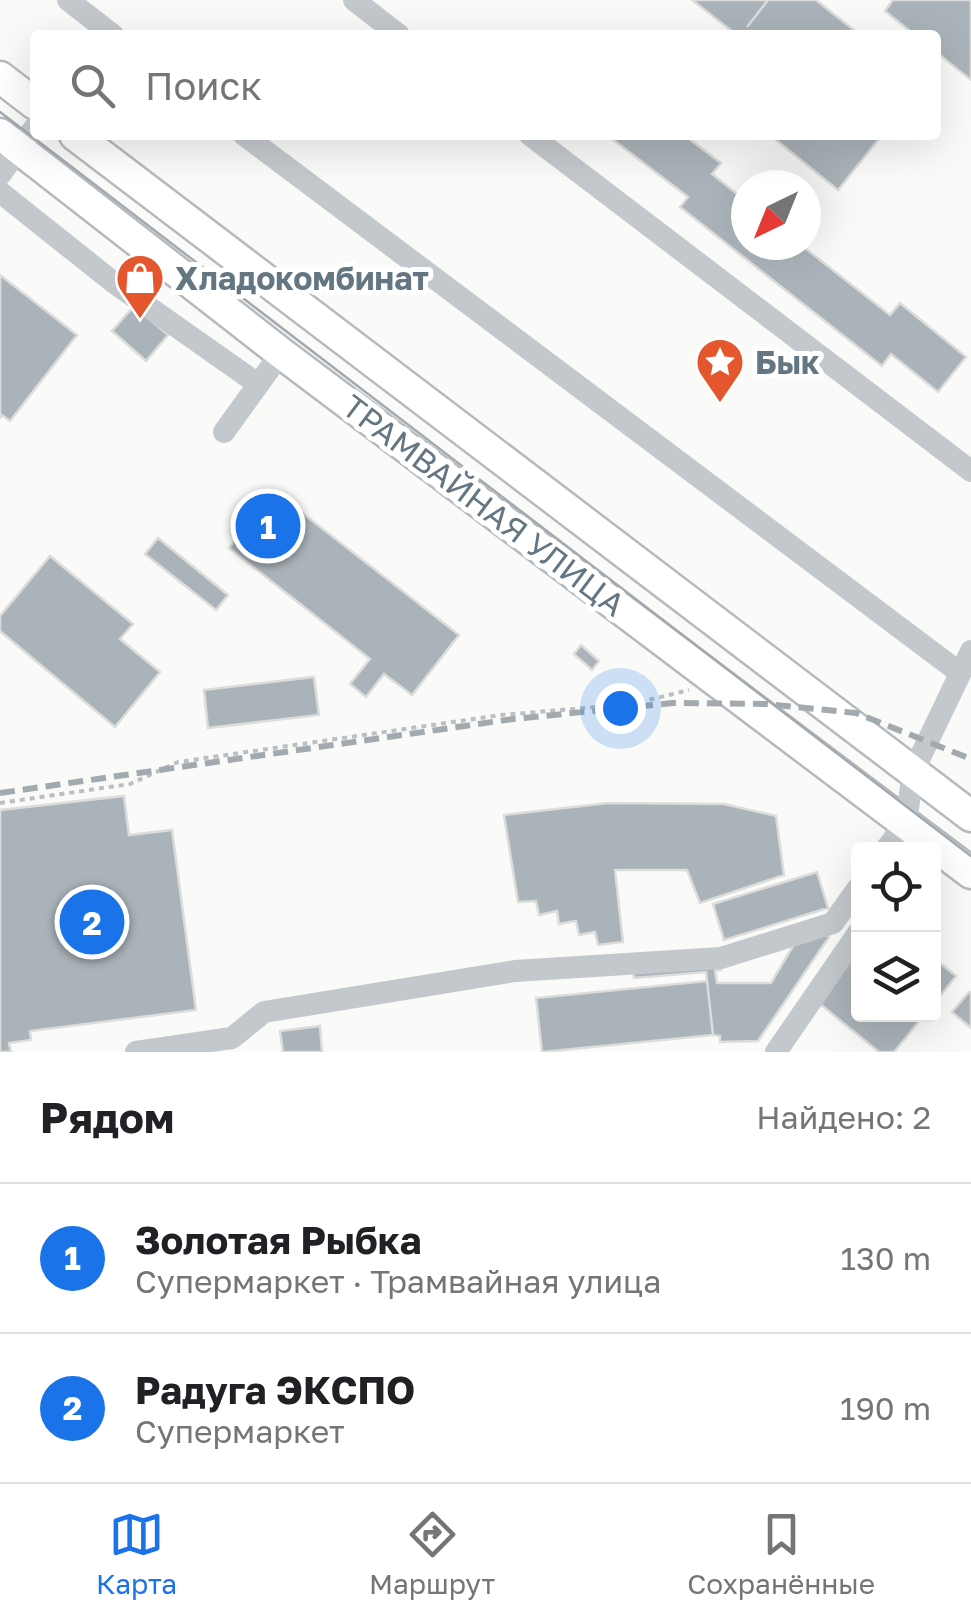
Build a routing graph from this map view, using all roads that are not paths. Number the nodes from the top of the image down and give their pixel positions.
1 (68, 0) edge
2 (354, 0) edge
3 (107, 30) edge
4 (393, 30) edge
5 (0, 77) edge
6 (30, 100) edge
7 (18, 137) edge
8 (82, 140) edge
9 (251, 140) edge
10 (537, 140) edge
11 (0, 175) edge
12 (0, 192) edge
13 (282, 353) junction
14 (258, 384) junction
15 (224, 432) dead end
16 (971, 471) edge
17 (971, 652) edge
18 (960, 674) junction
19 (913, 772) junction
20 (971, 816) edge
21 (906, 823) junction
22 (892, 842) edge
23 (971, 873) edge
24 (851, 898) edge
25 (851, 944) edge
26 (136, 1052) edge
27 (776, 1052) edge

1 - 3 street
2 - 4 street
5 - 6 main road
7 - 11 street
7 - 13 main road, ТРАМВАЙНАЯ УЛИЦА
8 - 19 main road, ТРАМВАЙНАЯ УЛИЦА
9 - 18 street
10 - 16 street
12 - 14 street
13 - 14 street
13 - 21 main road, ТРАМВАЙНАЯ УЛИЦА
14 - 15 street
17 - 18 street
18 - 19 street
19 - 20 main road, ТРАМВАЙНАЯ УЛИЦА
19 - 21 street
21 - 22 street
21 - 23 main road, ТРАМВАЙНАЯ УЛИЦА
24 - 26 street
25 - 27 street

